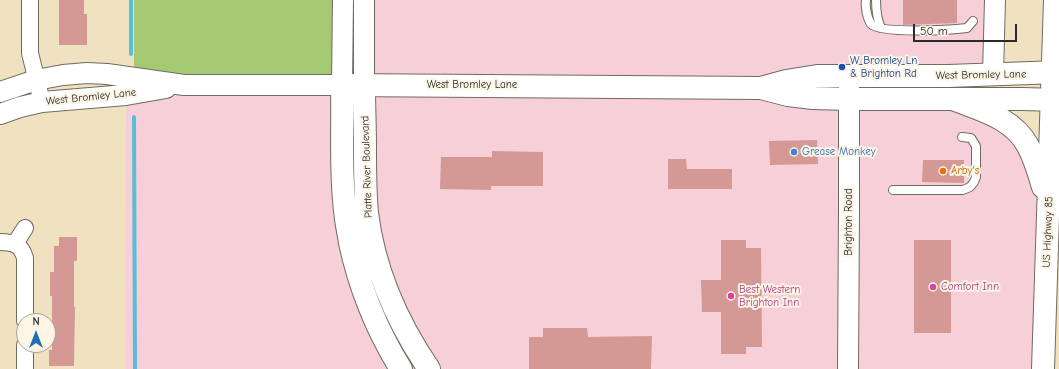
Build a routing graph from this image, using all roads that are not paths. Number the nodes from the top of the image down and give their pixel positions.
1 (30, 0) edge
2 (343, 0) edge
3 (364, 0) edge
4 (866, 0) edge
5 (876, 0) edge
6 (994, 0) edge
7 (1055, 0) edge
8 (973, 21) dead end
9 (881, 28) junction
10 (1056, 73) edge
11 (993, 74) junction
12 (849, 76) junction
13 (36, 80) junction
14 (184, 85) junction
15 (342, 85) junction
16 (364, 85) junction
17 (761, 88) junction
18 (0, 92) edge
19 (849, 99) junction
20 (953, 99) junction
21 (1055, 100) edge
22 (42, 102) junction
23 (0, 114) edge
24 (962, 137) dead end
25 (893, 190) dead end
26 (1048, 209) junction
27 (25, 228) dead end
28 (7, 243) edge
29 (25, 313) edge
30 (25, 353) edge
31 (25, 369) edge
32 (401, 369) edge
33 (430, 369) edge
34 (848, 369) edge
35 (1043, 369) edge

1 - 13 street
2 - 15 street, Platte River Boulevard
3 - 16 street, Platte River Boulevard
4 - 9 lane
5 - 9 lane
6 - 11 street
7 - 10 main road, US Highway 85
8 - 9 lane
10 - 11 main road, West Bromley Lane
10 - 21 main road, US Highway 85
11 - 12 main road, West Bromley Lane
12 - 17 main road, West Bromley Lane
12 - 19 street, Brighton Road
13 - 14 street, West Bromley Lane
13 - 18 street, West Bromley Lane
13 - 22 street
14 - 15 street, West Bromley Lane
14 - 22 street, West Bromley Lane
15 - 16 main road, West Bromley Lane
15 - 32 main road, Platte River Boulevard
16 - 17 main road, West Bromley Lane
16 - 33 main road, Platte River Boulevard
17 - 19 main road, West Bromley Lane
19 - 20 main road, West Bromley Lane
19 - 34 street, Brighton Road
20 - 21 main road, West Bromley Lane
20 - 26 main road
21 - 26 main road, US Highway 85
22 - 23 street, West Bromley Lane
24 - 25 lane
26 - 35 main road, US Highway 85
27 - 28 street
28 - 29 street
30 - 31 street

